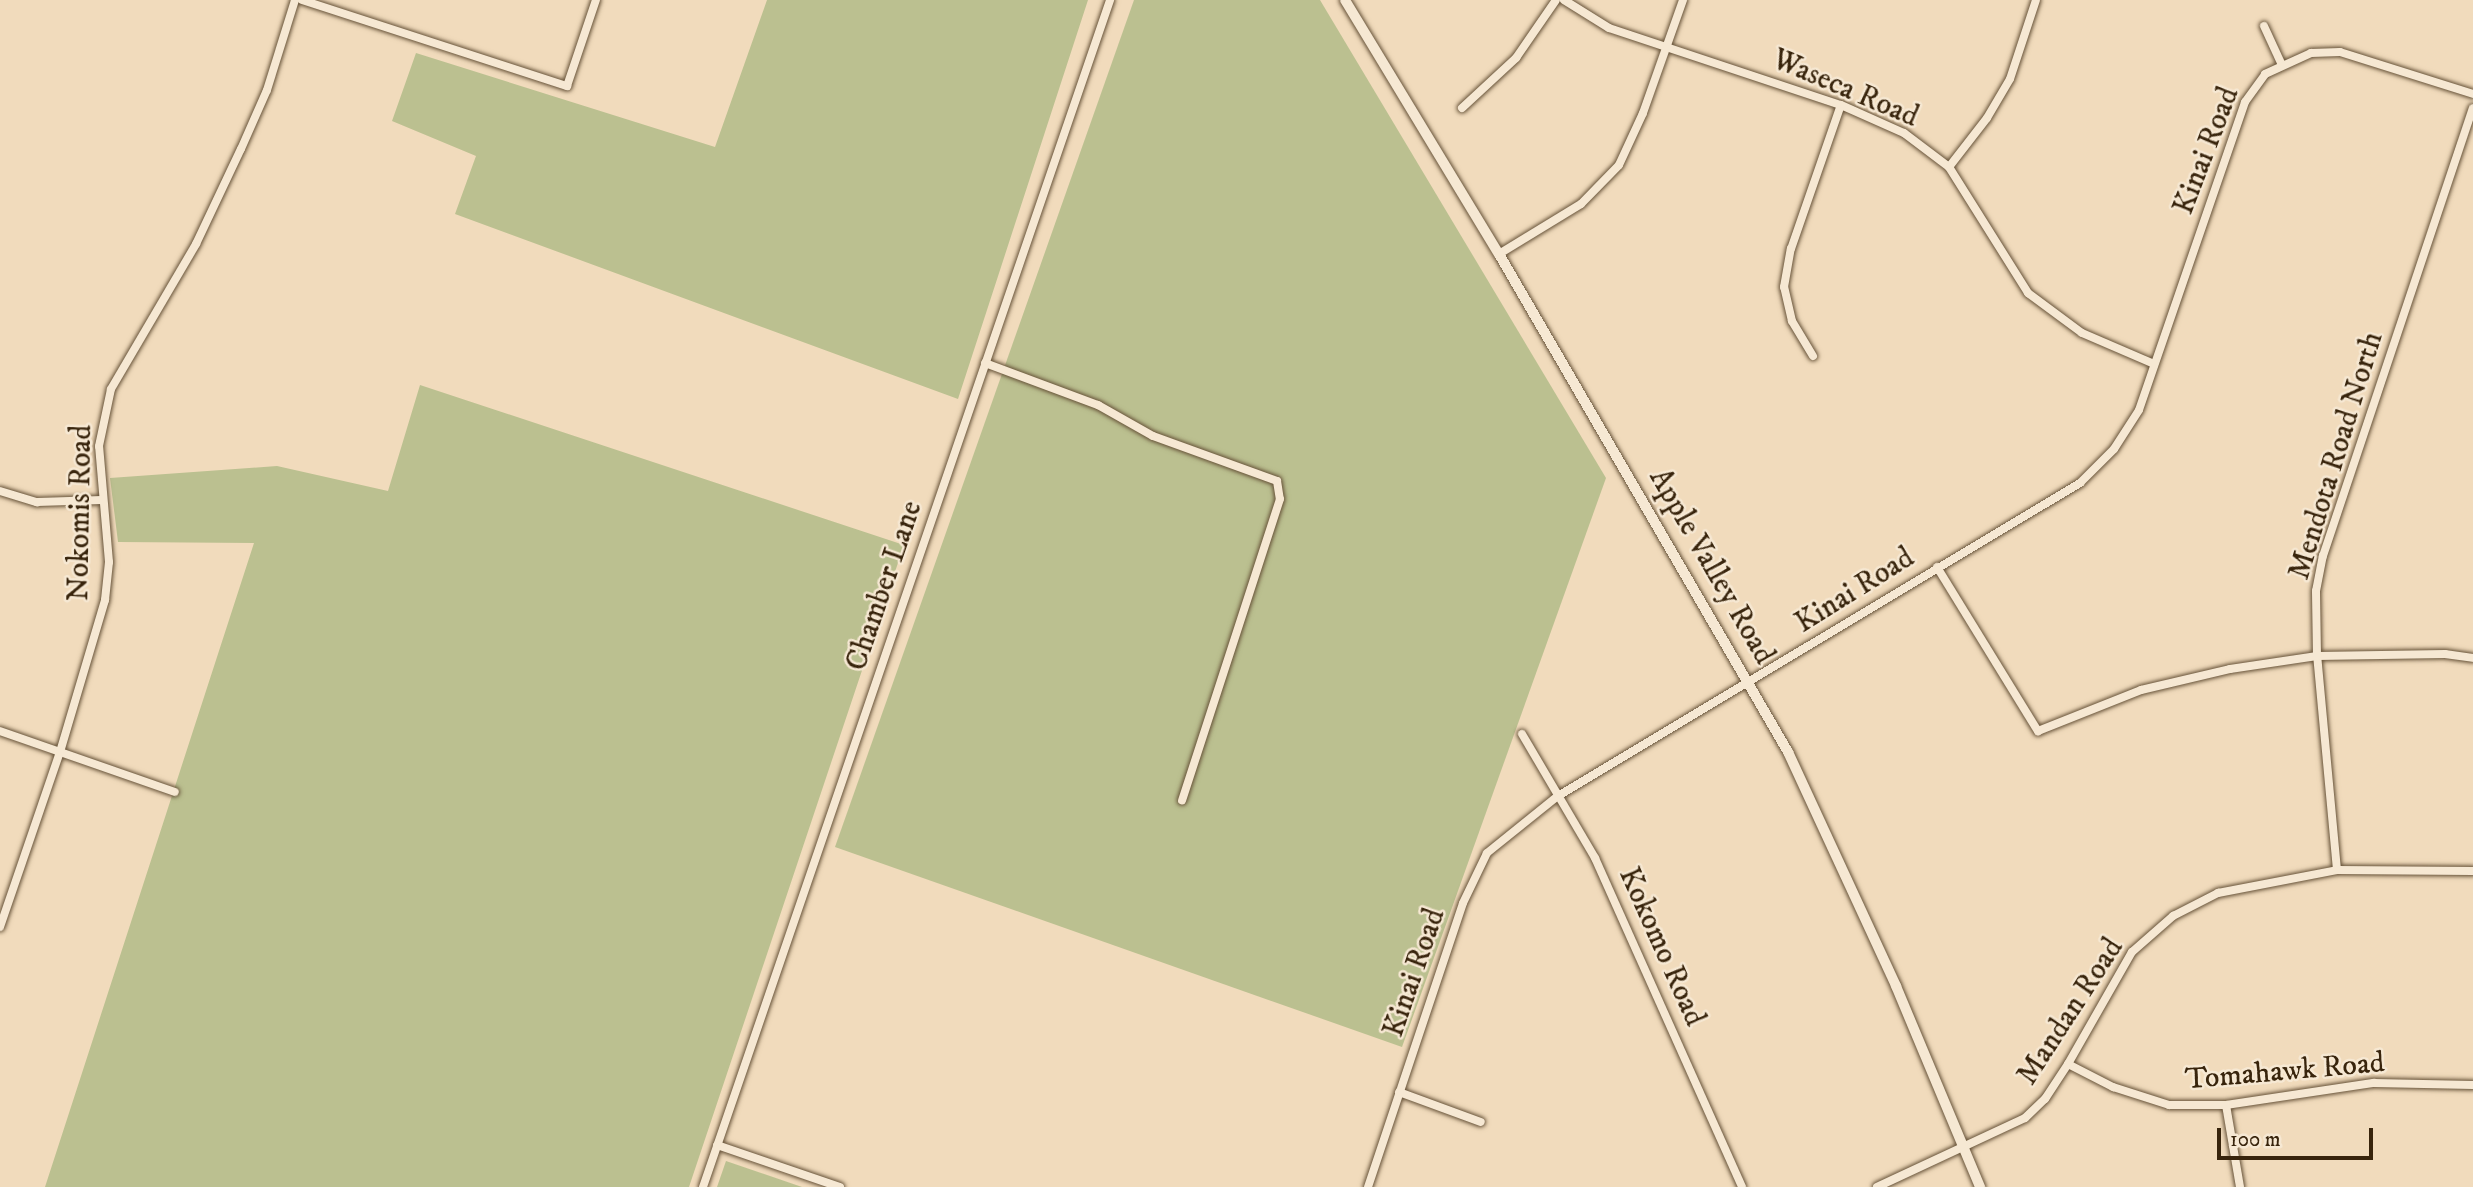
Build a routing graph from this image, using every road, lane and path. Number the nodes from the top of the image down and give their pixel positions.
1 (295, 0) edge
2 (302, 0) edge
3 (596, 0) edge
4 (1110, 0) edge
5 (1345, 0) edge
6 (1556, 0) edge
7 (1564, 0) edge
8 (1683, 0) edge
9 (2036, 0) edge
10 (2264, 26) dead end
11 (1666, 46) junction
12 (2281, 63) junction
13 (2473, 94) edge
14 (1841, 105) junction
15 (1462, 108) dead end
16 (2473, 108) edge
17 (1949, 167) junction
18 (1499, 254) junction
19 (1813, 356) dead end
20 (985, 363) junction
21 (2154, 364) junction
22 (0, 491) edge
23 (102, 500) junction
24 (1937, 567) junction
25 (2317, 656) junction
26 (2473, 658) edge
27 (1750, 682) junction
28 (0, 731) edge
29 (1522, 734) dead end
30 (60, 752) junction
31 (175, 792) dead end
32 (1558, 796) junction
33 (1182, 800) dead end
34 (2337, 870) junction
35 (2473, 871) edge
36 (0, 927) edge
37 (2068, 1064) junction
38 (2473, 1084) edge
39 (1399, 1092) junction
40 (2226, 1105) junction
41 (1481, 1122) dead end
42 (717, 1145) junction
43 (1965, 1150) junction
44 (703, 1187) edge
45 (840, 1187) edge
46 (1368, 1187) edge
47 (1742, 1187) edge
48 (1877, 1187) edge
49 (1980, 1187) edge
50 (2240, 1187) edge

1 - 23 street, Nokomis Road
2 - 3 street
4 - 20 street, Chamber Lane
5 - 18 main road, Apple Valley Road
6 - 15 street
7 - 11 street, Waseca Road
8 - 11 street
9 - 17 street
10 - 12 street
11 - 14 street, Waseca Road
11 - 18 street
12 - 13 street, Kinai Road
12 - 21 street, Kinai Road
14 - 17 street, Waseca Road
14 - 19 street
16 - 25 street, Mendota Road North
17 - 21 street, Waseca Road
18 - 27 main road, Apple Valley Road
20 - 33 street
20 - 42 street, Chamber Lane
21 - 24 street, Kinai Road
22 - 23 street
23 - 30 street, Nokomis Road
24 - 25 street
24 - 27 street, Kinai Road
25 - 26 street
25 - 34 street, Mendota Road North
27 - 32 street, Kinai Road
27 - 43 main road, Apple Valley Road
28 - 30 street
29 - 32 street, Kokomo Road
30 - 31 street
30 - 36 street, Nokomis Road
32 - 39 street, Kinai Road
32 - 47 street, Kokomo Road
34 - 35 street, Mandan Road
34 - 37 street, Mandan Road
37 - 40 street, Tomahawk Road
37 - 43 street, Mandan Road
38 - 40 street, Tomahawk Road
39 - 41 street
39 - 46 street, Kinai Road
40 - 50 street
42 - 44 street, Chamber Lane
42 - 45 street
43 - 48 street, Mandan Road
43 - 49 main road, Apple Valley Road

